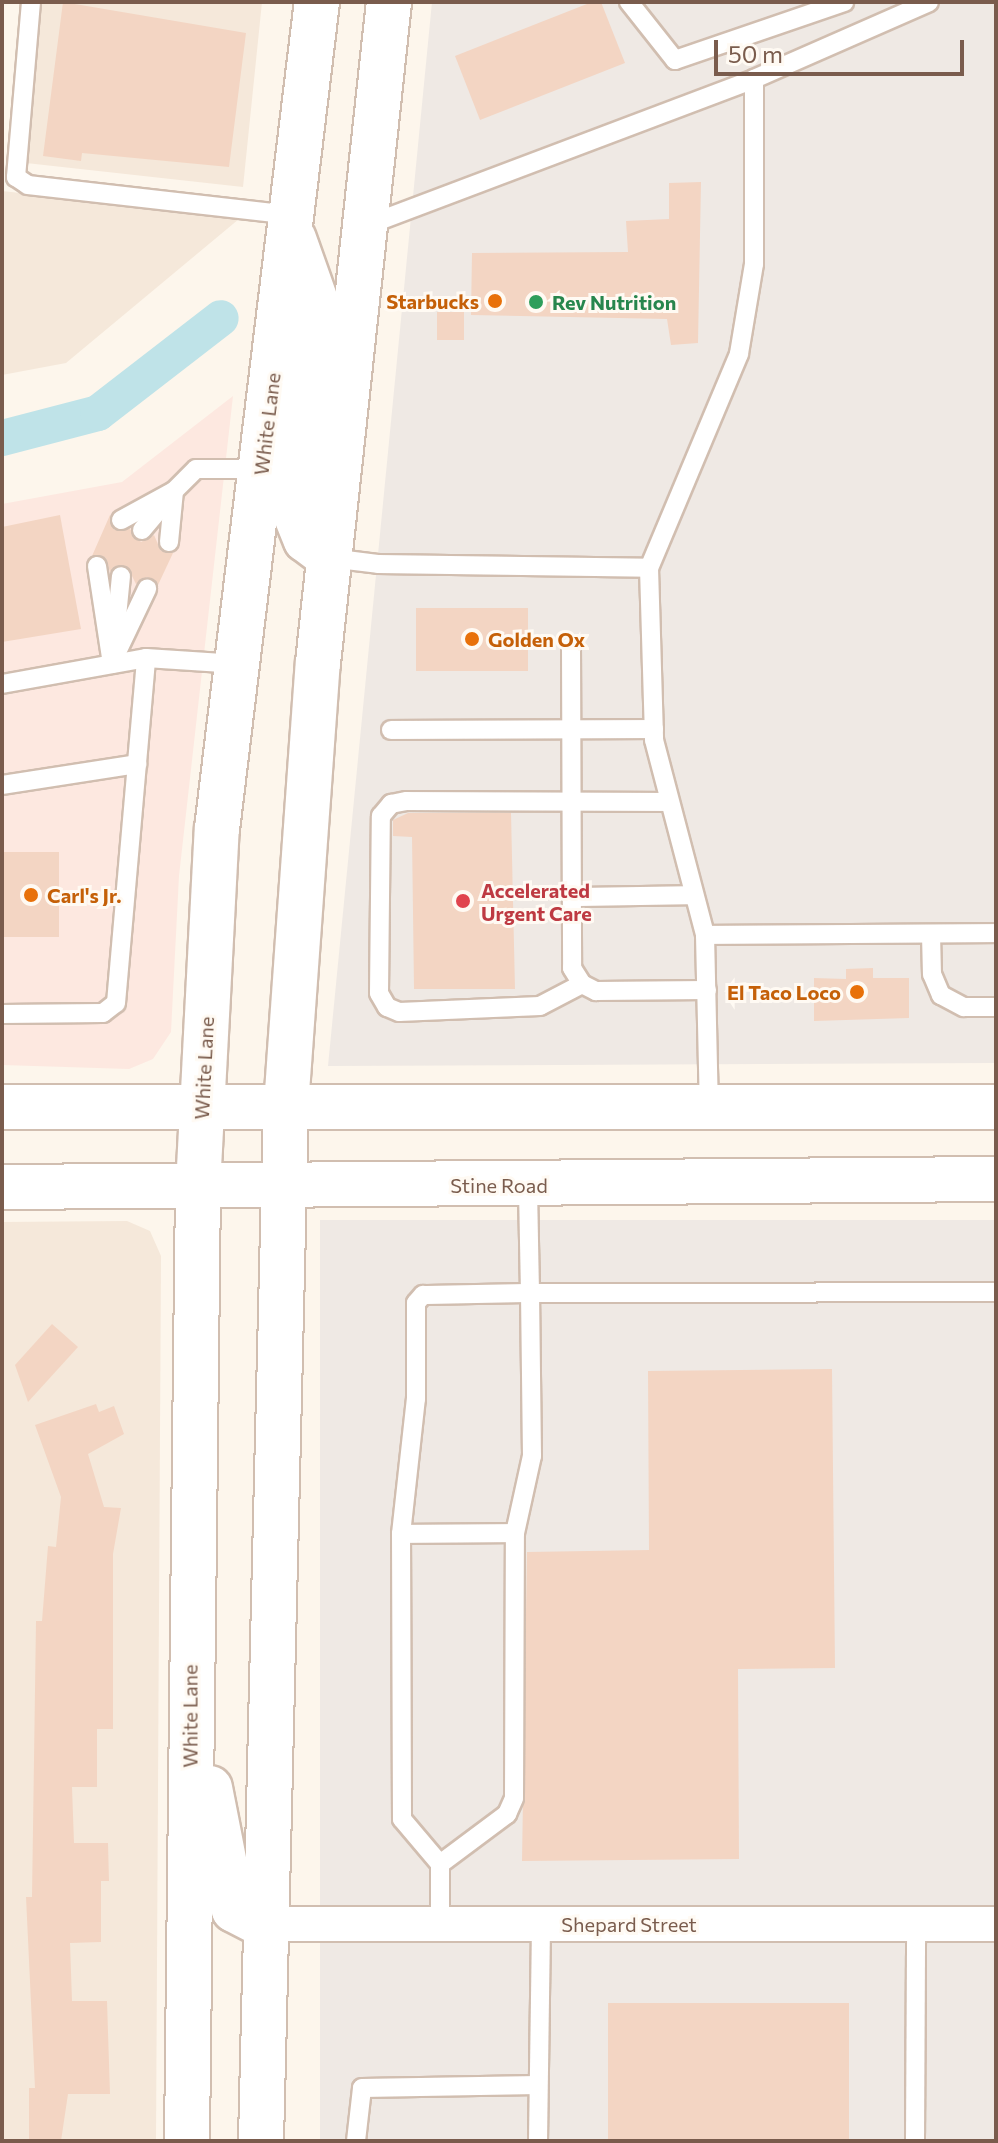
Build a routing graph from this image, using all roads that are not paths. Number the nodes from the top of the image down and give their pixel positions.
1 (31, 2) edge
2 (317, 2) edge
3 (389, 2) edge
4 (629, 2) edge
5 (844, 2) edge
6 (929, 2) edge
7 (792, 10) edge
8 (754, 79) junction
9 (291, 222) junction
10 (366, 226) junction
11 (261, 469) junction
12 (174, 491) junction
13 (121, 520) dead end
14 (142, 530) dead end
15 (169, 542) dead end
16 (330, 558) junction
17 (97, 566) dead end
18 (649, 568) junction
19 (121, 576) dead end
20 (147, 589) dead end
21 (571, 646) dead end
22 (146, 658) junction
23 (112, 664) junction
24 (238, 664) junction
25 (2, 684) edge
26 (572, 729) junction
27 (654, 729) junction
28 (391, 730) dead end
29 (137, 764) junction
30 (2, 785) edge
31 (572, 802) junction
32 (668, 802) junction
33 (693, 895) junction
34 (572, 897) junction
35 (996, 933) edge
36 (931, 934) junction
37 (705, 935) junction
38 (582, 984) junction
39 (707, 990) junction
40 (996, 1007) edge
41 (2, 1014) edge
42 (286, 1106) junction
43 (709, 1106) junction
44 (2, 1107) edge
45 (201, 1107) junction
46 (996, 1107) edge
47 (996, 1149) edge
48 (761, 1179) junction
49 (996, 1179) edge
50 (282, 1186) junction
51 (528, 1186) junction
52 (2, 1187) edge
53 (198, 1187) junction
54 (996, 1292) edge
55 (530, 1293) junction
56 (515, 1533) junction
57 (401, 1534) junction
58 (190, 1671) junction
59 (440, 1864) junction
60 (262, 1924) junction
61 (440, 1924) junction
62 (541, 1924) junction
63 (916, 1924) junction
64 (996, 1924) edge
65 (538, 2085) junction
66 (187, 2141) edge
67 (261, 2141) edge
68 (356, 2141) edge
69 (538, 2141) edge
70 (915, 2141) edge

1 - 9 lane
2 - 9 main road, White Lane
3 - 10 main road
4 - 7 lane
5 - 7 lane
6 - 8 lane
8 - 10 lane
8 - 18 lane
9 - 11 main road, White Lane
9 - 16 main road
10 - 16 main road
11 - 12 lane
11 - 24 main road, White Lane
12 - 13 lane
12 - 14 lane
12 - 15 lane
16 - 18 lane
16 - 42 main road
17 - 23 lane
18 - 27 lane
19 - 23 lane
20 - 23 lane
21 - 26 lane
22 - 23 lane
22 - 24 lane
22 - 29 lane
23 - 25 lane
24 - 45 main road, White Lane
26 - 27 lane
26 - 28 lane
26 - 31 lane
27 - 32 lane
29 - 30 lane
29 - 41 lane
31 - 32 lane
31 - 34 lane
31 - 38 lane
32 - 33 lane
33 - 34 lane
33 - 37 lane
34 - 38 lane
35 - 36 lane
36 - 37 lane
36 - 40 lane
37 - 39 lane
38 - 39 lane
39 - 43 lane
42 - 43 main road
42 - 45 main road
42 - 50 main road
43 - 46 main road
44 - 45 main road
45 - 53 main road, White Lane
47 - 48 main road
48 - 49 main road, Stine Road
48 - 51 main road, Stine Road
50 - 51 main road, Stine Road
50 - 53 main road, Stine Road
50 - 60 main road
51 - 55 lane
52 - 53 main road, Stine Road
53 - 58 main road, White Lane
54 - 55 lane
55 - 56 lane
55 - 57 lane
56 - 57 lane
56 - 59 lane
57 - 59 lane
58 - 60 main road
58 - 66 main road, White Lane
59 - 61 lane
60 - 61 street, Shepard Street
60 - 67 main road
61 - 62 street, Shepard Street
62 - 63 street, Shepard Street
62 - 65 lane
63 - 64 street, Shepard Street
63 - 70 lane
65 - 68 lane
65 - 69 lane

